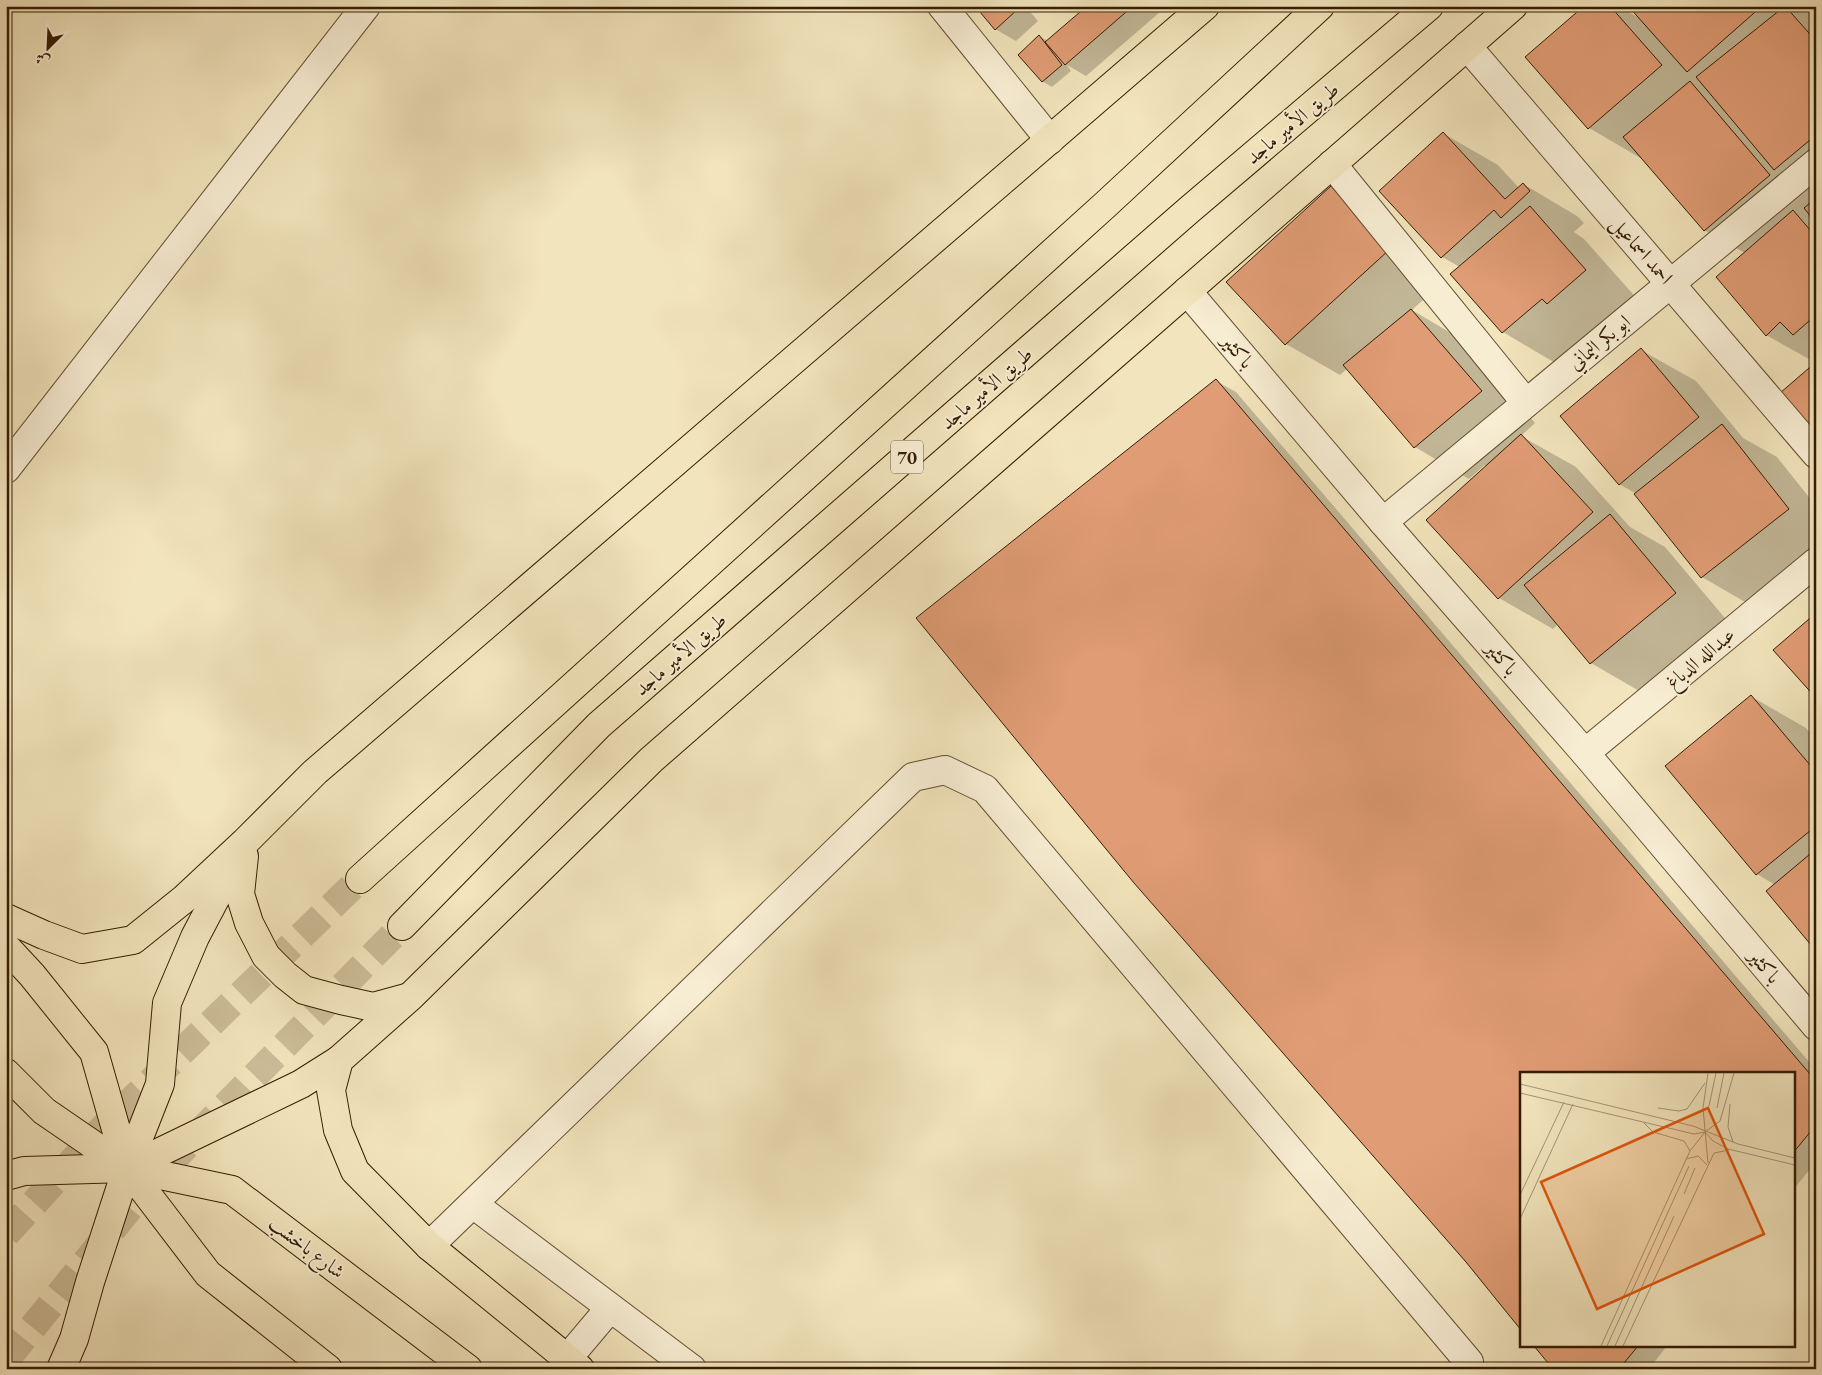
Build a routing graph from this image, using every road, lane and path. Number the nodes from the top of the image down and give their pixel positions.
1 (366, 6) edge
2 (942, 6) edge
3 (1205, 6) edge
4 (1320, 6) edge
5 (1429, 6) edge
6 (1513, 6) edge
7 (1467, 46) junction
8 (1050, 140) junction
9 (1816, 163) edge
10 (1332, 164) junction
11 (1670, 284) junction
12 (1187, 291) junction
13 (1526, 403) junction
14 (1816, 454) edge
15 (6, 470) edge
16 (1383, 522) junction
17 (1816, 562) edge
18 (1585, 753) junction
19 (245, 842) junction
20 (360, 879) tunnel mouth
21 (6, 918) edge
22 (402, 926) tunnel mouth
23 (6, 947) edge
24 (410, 997) junction
25 (1816, 1026) edge
26 (339, 1060) junction
27 (6, 1073) edge
28 (127, 1168) junction
29 (6, 1176) edge
30 (473, 1204) junction
31 (429, 1246) junction
32 (610, 1308) junction
33 (573, 1364) edge
34 (61, 1369) edge
35 (328, 1369) edge
36 (468, 1369) edge
37 (692, 1369) edge
38 (1469, 1369) edge

1 - 15 street
2 - 8 street
3 - 8 main road
4 - 20 main road
5 - 22 main road, طريق الأمير ماجد / 70
6 - 7 main road
7 - 10 main road
7 - 11 street, احمد اسماعيل
8 - 19 main road
9 - 11 street, ابو بكر اليماني
10 - 12 main road
10 - 13 street
11 - 13 street, ابو بكر اليماني
11 - 14 street, احمد اسماعيل
12 - 16 street, باكثير
12 - 24 main road
13 - 16 street, ابو بكر اليماني
16 - 18 street, باكثير
17 - 18 street, عبدالله الدباغ
18 - 25 street, باكثير
19 - 21 main road
19 - 24 main road
19 - 28 main road
23 - 28 main road, شارع باخشب
24 - 26 main road
26 - 28 main road
26 - 31 main road
27 - 28 main road, شارع باخشب
28 - 29 main road
28 - 34 main road
28 - 35 main road, شارع باخشب
28 - 36 main road, شارع باخشب
30 - 31 street
30 - 32 street
30 - 38 street
31 - 33 main road
32 - 33 street
32 - 37 street

